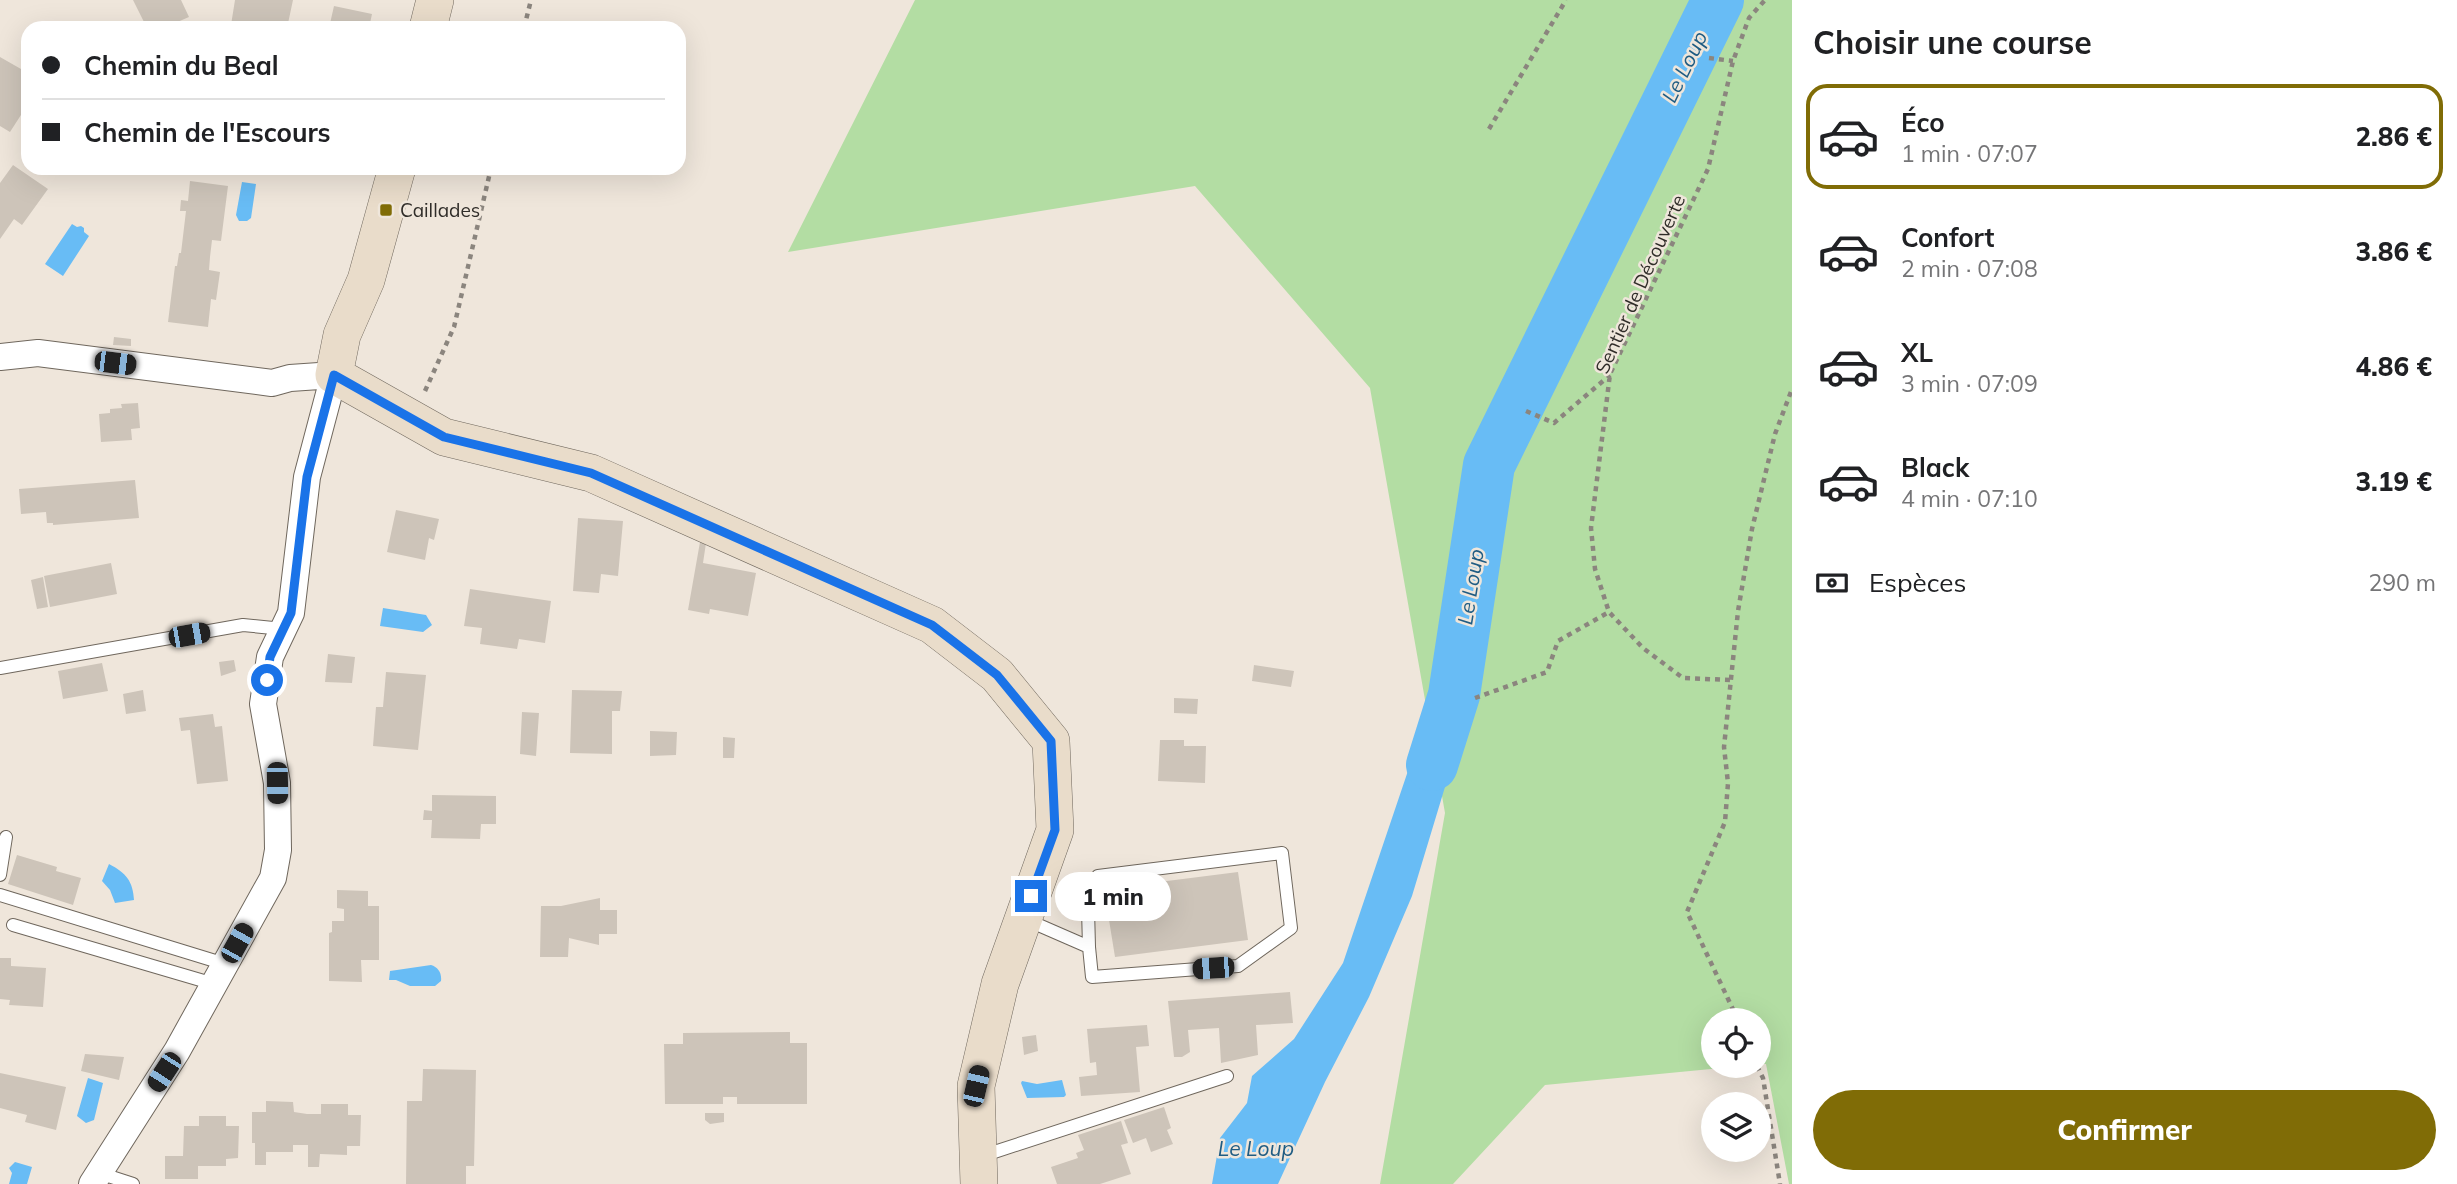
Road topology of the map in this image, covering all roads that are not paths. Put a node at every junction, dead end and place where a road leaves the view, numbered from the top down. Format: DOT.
graph roads {
  1 [pos="435,0"];
  2 [pos="430,21"];
  3 [pos="395,175"];
  4 [pos="0,357"];
  5 [pos="357,388"];
  6 [pos="283,629"];
  7 [pos="0,668"];
  8 [pos="6,837"];
  9 [pos="0,875"];
  10 [pos="0,895"];
  11 [pos="1024,918"];
  12 [pos="13,925"];
  13 [pos="1089,947"];
  14 [pos="220,974"];
  15 [pos="1227,1076"];
  16 [pos="978,1171"];
  17 [pos="95,1179"];
  18 [pos="133,1184"];
  1 -- 2 [label="street"];
  3 -- 5 [label="street"];
  4 -- 5 [label="street"];
  5 -- 6 [label="street"];
  5 -- 11 [label="street"];
  6 -- 7 [label="lane"];
  6 -- 14 [label="street"];
  8 -- 9 [label="lane"];
  10 -- 14 [label="lane"];
  11 -- 13 [label="lane"];
  11 -- 16 [label="street"];
  12 -- 14 [label="lane"];
  13 -- 13 [label="lane"];
  14 -- 17 [label="street"];
  15 -- 16 [label="lane"];
  17 -- 18 [label="lane"];
}
